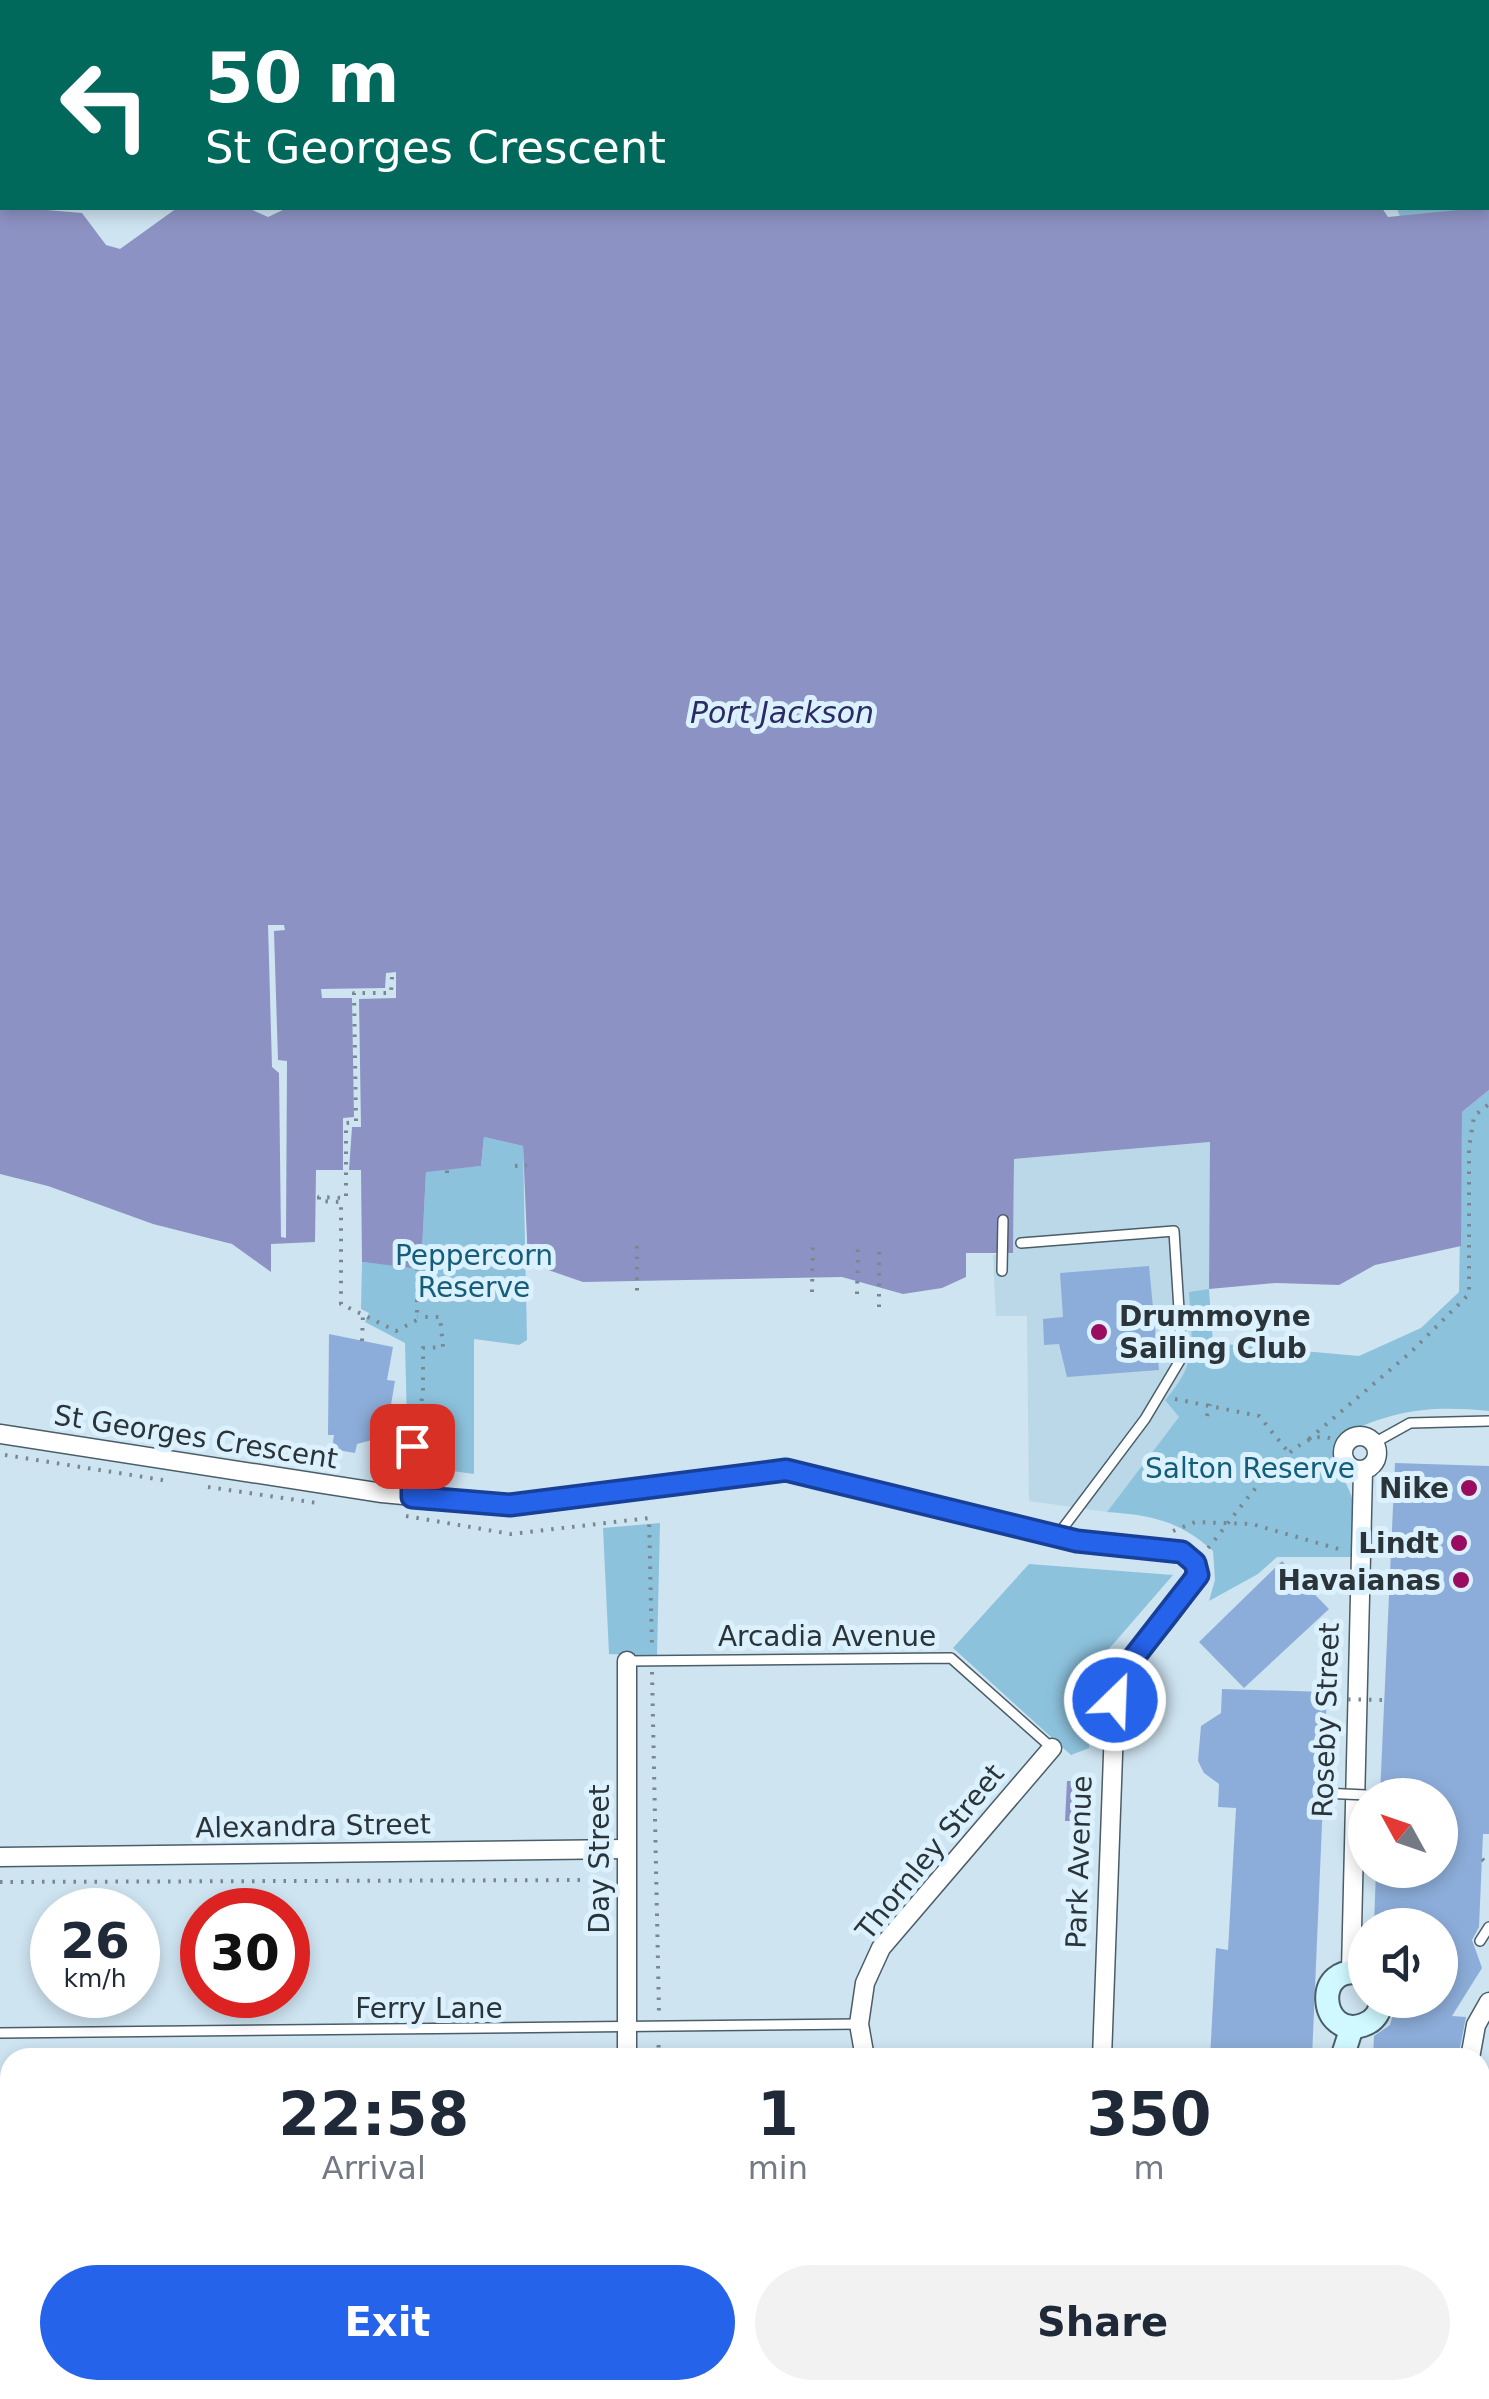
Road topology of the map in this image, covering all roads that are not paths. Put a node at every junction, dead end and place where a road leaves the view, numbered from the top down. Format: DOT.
graph roads {
  1 [pos="1003,1220"];
  2 [pos="1021,1243"];
  3 [pos="1002,1271"];
  4 [pos="1489,1421"];
  5 [pos="0,1434"];
  6 [pos="1374,1442"];
  7 [pos="412,1446"];
  8 [pos="1362,1471"];
  9 [pos="412,1497"];
  10 [pos="1057,1536"];
  11 [pos="1196,1569"];
  12 [pos="627,1661"];
  13 [pos="1052,1748"];
  14 [pos="1323,1793"];
  15 [pos="1348,1794"];
  16 [pos="626,1849"];
  17 [pos="0,1857"];
  18 [pos="1350,1908"];
  19 [pos="1489,1927"];
  20 [pos="1480,1941"];
  21 [pos="1348,1976"];
  22 [pos="1489,2002"];
  23 [pos="1372,2018"];
  24 [pos="859,2024"];
  25 [pos="1352,2027"];
  26 [pos="628,2030"];
  27 [pos="0,2034"];
  28 [pos="627,2048"];
  29 [pos="863,2048"];
  30 [pos="1102,2048"];
  31 [pos="1345,2048"];
  32 [pos="1472,2048"];
  1 -- 3 [label="lane"];
  2 -- 10 [label="lane"];
  4 -- 6 [label="lane"];
  5 -- 9 [label="street, St Georges Crescent"];
  6 -- 8 [label="street, Roseby Street"];
  6 -- 8 [label="street"];
  7 -- 9 [label="lane"];
  8 -- 18 [label="street, Roseby Street"];
  9 -- 10 [label="street, St Georges Crescent"];
  10 -- 11 [label="street, St Georges Crescent"];
  11 -- 30 [label="street, Park Avenue"];
  12 -- 13 [label="lane, Arcadia Avenue"];
  12 -- 16 [label="street, Day Street"];
  13 -- 24 [label="street, Thornley Street"];
  14 -- 15 [label="lane, bridge"];
  16 -- 17 [label="street, Alexandra Street"];
  16 -- 26 [label="street, Day Street"];
  19 -- 20 [label="lane"];
  21 -- 25 [label="street"];
  22 -- 32 [label="street"];
  23 -- 25 [label="street"];
  24 -- 26 [label="lane, Ferry Lane"];
  24 -- 29 [label="street, Thornley Street"];
  25 -- 31 [label="street"];
  26 -- 27 [label="lane, Ferry Lane"];
  26 -- 28 [label="street, Day Street"];
}
